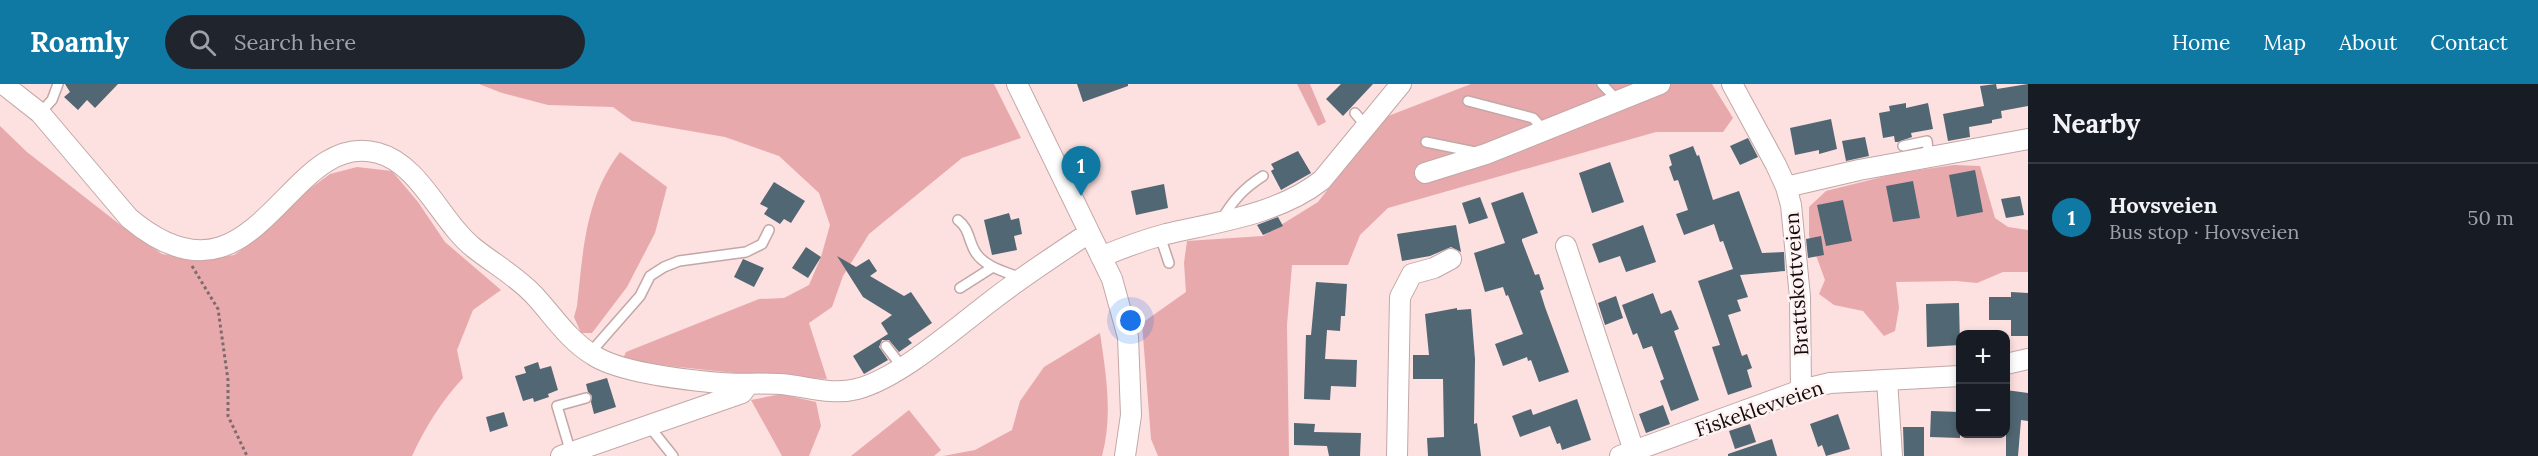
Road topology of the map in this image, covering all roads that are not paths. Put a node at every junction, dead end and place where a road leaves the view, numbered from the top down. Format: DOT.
graph roads {
  1 [pos="3,84"];
  2 [pos="58,84"];
  3 [pos="1017,84"];
  4 [pos="1401,84"];
  5 [pos="1602,84"];
  6 [pos="1660,84"];
  7 [pos="1732,84"];
  8 [pos="1617,100"];
  9 [pos="1468,101"];
  10 [pos="40,113"];
  11 [pos="1545,131"];
  12 [pos="2028,139"];
  13 [pos="1426,142"];
  14 [pos="1903,146"];
  15 [pos="1486,154"];
  16 [pos="1929,157"];
  17 [pos="1425,173"];
  18 [pos="1263,176"];
  19 [pos="1786,187"];
  20 [pos="958,220"];
  21 [pos="1219,223"];
  22 [pos="769,230"];
  23 [pos="1089,233"];
  24 [pos="1160,236"];
  25 [pos="1566,246"];
  26 [pos="1101,257"];
  27 [pos="1451,259"];
  28 [pos="1169,263"];
  29 [pos="993,267"];
  30 [pos="1021,278"];
  31 [pos="960,288"];
  32 [pos="886,346"];
  33 [pos="590,354"];
  34 [pos="2028,359"];
  35 [pos="2010,363"];
  36 [pos="902,368"];
  37 [pos="1956,376"];
  38 [pos="1887,380"];
  39 [pos="700,381"];
  40 [pos="748,385"];
  41 [pos="1801,390"];
  42 [pos="586,398"];
  43 [pos="705,406"];
  44 [pos="649,426"];
  45 [pos="1627,453"];
  46 [pos="566,454"];
  47 [pos="673,456"];
  48 [pos="1125,456"];
  49 [pos="1397,456"];
  50 [pos="1892,456"];
  1 -- 10 [label="street"];
  2 -- 10 [label="lane"];
  3 -- 23 [label="street"];
  4 -- 21 [label="street"];
  5 -- 8 [label="lane"];
  6 -- 8 [label="street"];
  7 -- 19 [label="street, Brattskottveien"];
  8 -- 11 [label="street"];
  9 -- 11 [label="lane"];
  10 -- 33 [label="street"];
  11 -- 15 [label="street"];
  12 -- 16 [label="street"];
  13 -- 15 [label="lane"];
  14 -- 16 [label="lane"];
  15 -- 17 [label="street"];
  16 -- 19 [label="street"];
  18 -- 21 [label="lane"];
  19 -- 41 [label="street, Brattskottveien"];
  20 -- 29 [label="lane"];
  21 -- 24 [label="street"];
  22 -- 33 [label="lane"];
  23 -- 26 [label="street"];
  23 -- 30 [label="street"];
  24 -- 26 [label="street"];
  24 -- 28 [label="lane"];
  25 -- 45 [label="street, Fiskeklevveien"];
  26 -- 48 [label="street"];
  27 -- 49 [label="street"];
  29 -- 30 [label="lane"];
  29 -- 31 [label="lane"];
  30 -- 36 [label="street"];
  32 -- 36 [label="lane"];
  33 -- 39 [label="street"];
  34 -- 35 [label="street"];
  36 -- 40 [label="street"];
  37 -- 38 [label="street, Fiskeklevveien"];
  38 -- 41 [label="street, Fiskeklevveien"];
  38 -- 50 [label="street"];
  39 -- 40 [label="street"];
  39 -- 43 [label="street"];
  40 -- 43 [label="street"];
  41 -- 45 [label="street, Fiskeklevveien"];
  42 -- 46 [label="lane"];
  43 -- 44 [label="street"];
  44 -- 46 [label="street"];
  44 -- 47 [label="lane"];
}
